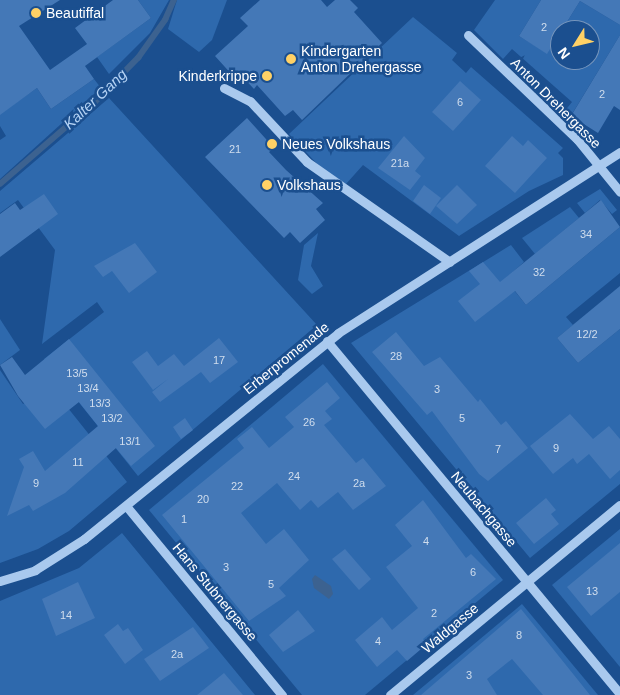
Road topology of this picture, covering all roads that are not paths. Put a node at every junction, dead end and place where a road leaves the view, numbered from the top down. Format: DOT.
graph roads {
  1 [pos="468,36"];
  2 [pos="224,88"];
  3 [pos="620,152"];
  4 [pos="599,168"];
  5 [pos="620,192"];
  6 [pos="450,262"];
  7 [pos="327,341"];
  8 [pos="620,506"];
  9 [pos="126,507"];
  10 [pos="0,581"];
  11 [pos="526,583"];
  12 [pos="620,694"];
  13 [pos="282,695"];
  14 [pos="390,695"];
  1 -- 4 [label="street, Anton Drehergasse"];
  2 -- 6 [label="street"];
  3 -- 4 [label="street, Erberpromenade"];
  4 -- 5 [label="street, Anton Drehergasse"];
  4 -- 6 [label="street, Erberpromenade"];
  6 -- 7 [label="street, Erberpromenade"];
  7 -- 9 [label="street, Erberpromenade"];
  7 -- 11 [label="street, Neubachgasse"];
  8 -- 11 [label="street, Waldgasse"];
  9 -- 10 [label="street, Erberpromenade"];
  9 -- 13 [label="street, Hans Stubnergasse"];
  11 -- 12 [label="street, Neubachgasse"];
  11 -- 14 [label="street, Waldgasse"];
}
